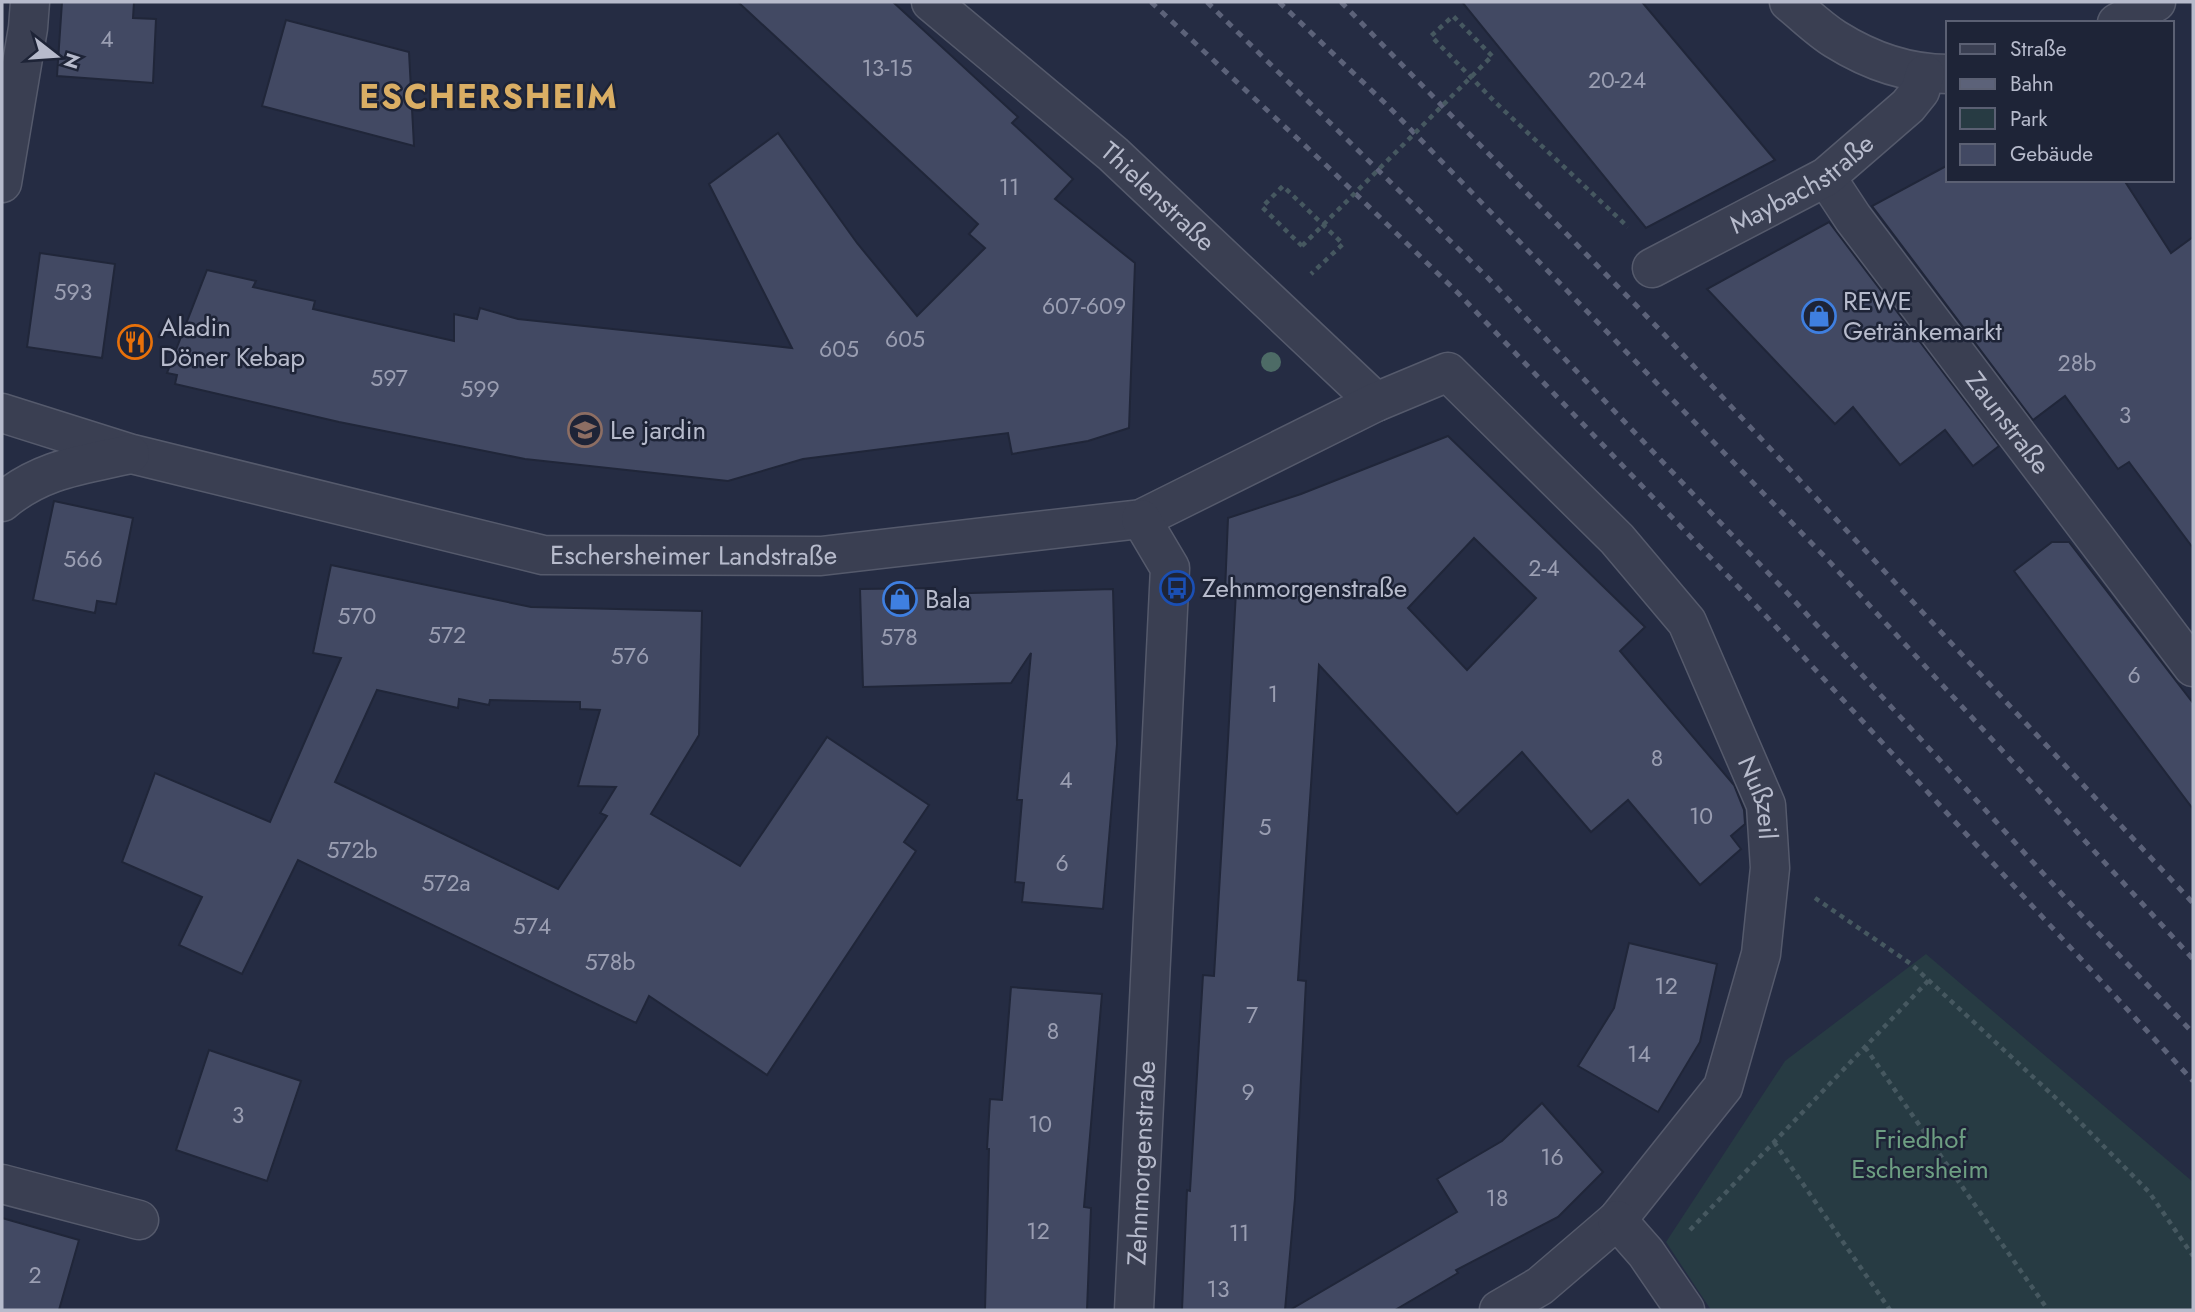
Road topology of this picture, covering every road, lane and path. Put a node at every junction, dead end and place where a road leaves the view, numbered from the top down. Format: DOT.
graph roads {
  1 [pos="30,2"];
  2 [pos="931,2"];
  3 [pos="1789,2"];
  4 [pos="2156,2"];
  5 [pos="2121,21"];
  6 [pos="1937,74"];
  7 [pos="1826,177"];
  8 [pos="2,183"];
  9 [pos="1630,230"];
  10 [pos="1343,244"];
  11 [pos="1652,268"];
  12 [pos="1376,402"];
  13 [pos="2,413"];
  14 [pos="132,454"];
  15 [pos="2,502"];
  16 [pos="1141,519"];
  17 [pos="2193,667"];
  18 [pos="1770,868"];
  19 [pos="1929,980"];
  20 [pos="1865,1047"];
  21 [pos="1774,1142"];
  22 [pos="2,1184"];
  23 [pos="139,1220"];
  24 [pos="1617,1220"];
  25 [pos="1681,1239"];
  26 [pos="2193,1256"];
  27 [pos="1134,1310"];
  28 [pos="1499,1310"];
  29 [pos="1685,1310"];
  30 [pos="1890,1310"];
  31 [pos="2048,1310"];
  1 -- 8 [label="street"];
  2 -- 12 [label="street, Thielenstraße"];
  3 -- 6 [label="street, Maybachstraße"];
  4 -- 5 [label="street"];
  6 -- 7 [label="street, Maybachstraße"];
  7 -- 11 [label="street, Maybachstraße"];
  7 -- 17 [label="street, Zaunstraße"];
  9 -- 10 [label="path, bridge"];
  12 -- 16 [label="street, Eschersheimer Landstraße"];
  12 -- 18 [label="street, Nußzeil"];
  13 -- 14 [label="street, Eschersheimer Landstraße"];
  14 -- 15 [label="street"];
  14 -- 16 [label="street, Eschersheimer Landstraße"];
  16 -- 27 [label="street, Zehnmorgenstraße"];
  18 -- 19 [label="path"];
  18 -- 24 [label="street, Nußzeil"];
  19 -- 20 [label="path"];
  19 -- 26 [label="path"];
  20 -- 21 [label="path"];
  20 -- 31 [label="path"];
  21 -- 25 [label="path"];
  21 -- 30 [label="path"];
  22 -- 23 [label="street"];
  24 -- 28 [label="street, Nußzeil"];
  24 -- 29 [label="street"];
}
